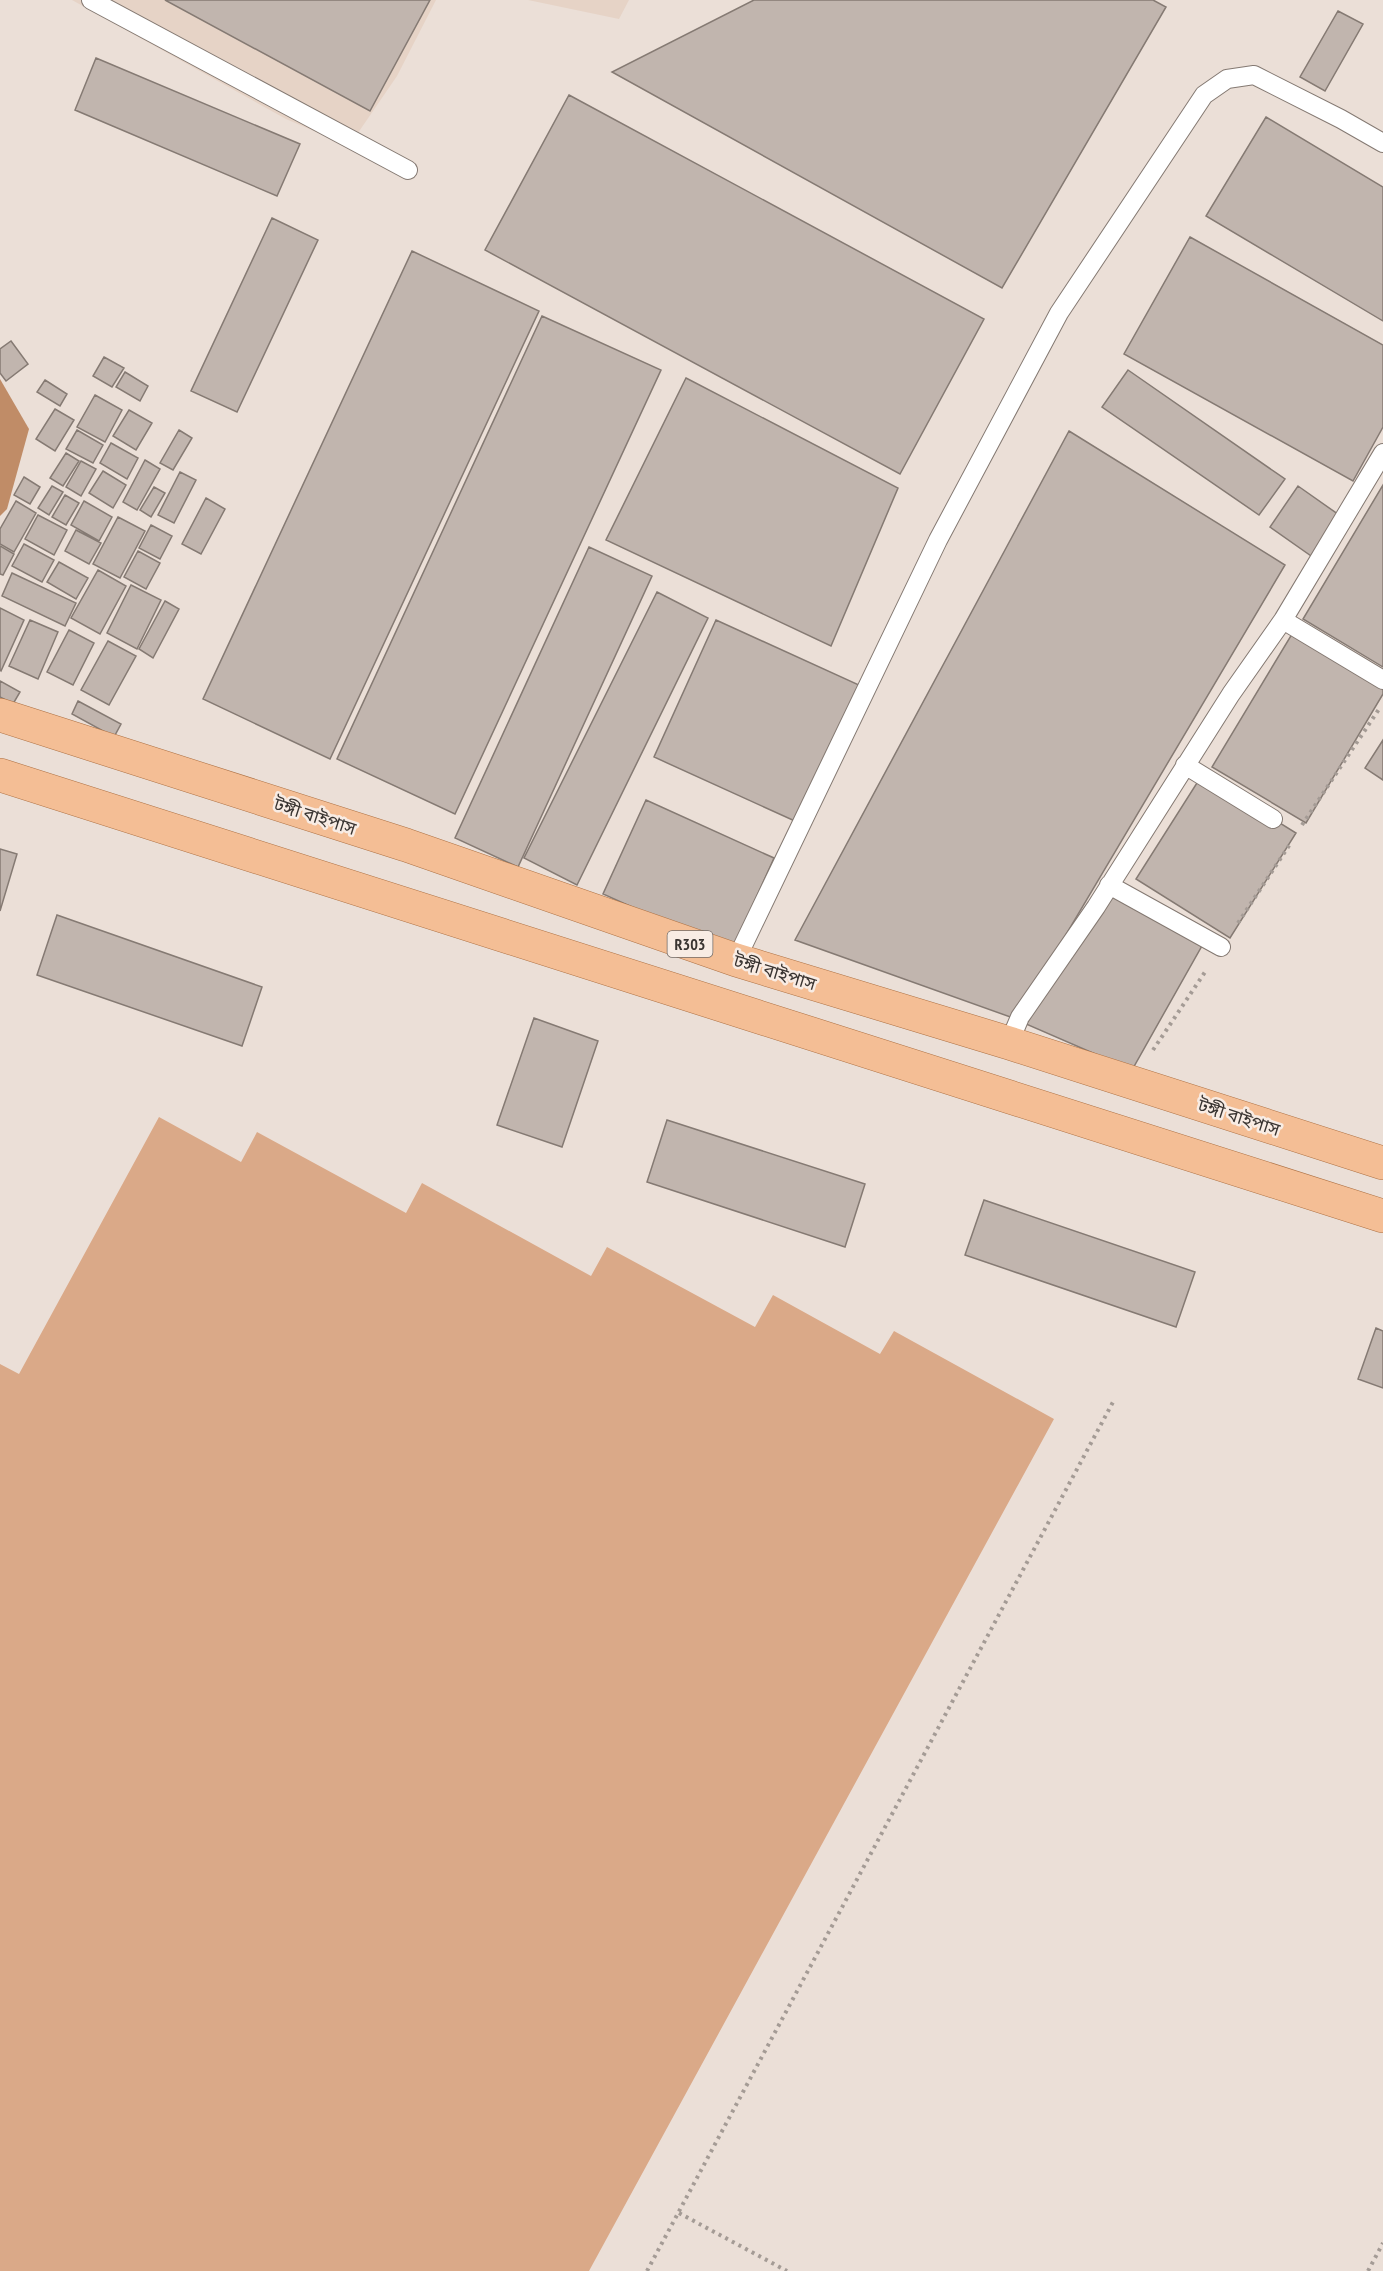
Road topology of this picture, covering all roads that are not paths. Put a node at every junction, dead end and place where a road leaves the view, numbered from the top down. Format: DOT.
graph roads {
  1 [pos="91,0"];
  2 [pos="1383,143"];
  3 [pos="408,170"];
  4 [pos="1383,453"];
  5 [pos="1283,621"];
  6 [pos="1383,680"];
  7 [pos="0,714"];
  8 [pos="1185,765"];
  9 [pos="0,775"];
  10 [pos="1273,819"];
  11 [pos="1109,885"];
  12 [pos="1221,947"];
  13 [pos="736,960"];
  14 [pos="1010,1043"];
  15 [pos="1383,1163"];
  16 [pos="1383,1216"];
  1 -- 3 [label="lane"];
  2 -- 13 [label="lane"];
  4 -- 5 [label="lane"];
  5 -- 6 [label="lane"];
  5 -- 8 [label="lane"];
  7 -- 13 [label="main road, টঙ্গী বাইপাস / R303"];
  8 -- 10 [label="lane"];
  8 -- 11 [label="lane"];
  9 -- 16 [label="main road"];
  11 -- 12 [label="lane"];
  11 -- 14 [label="lane"];
  13 -- 14 [label="main road, টঙ্গী বাইপাস / R303"];
  14 -- 15 [label="main road, টঙ্গী বাইপাস / R303"];
}
